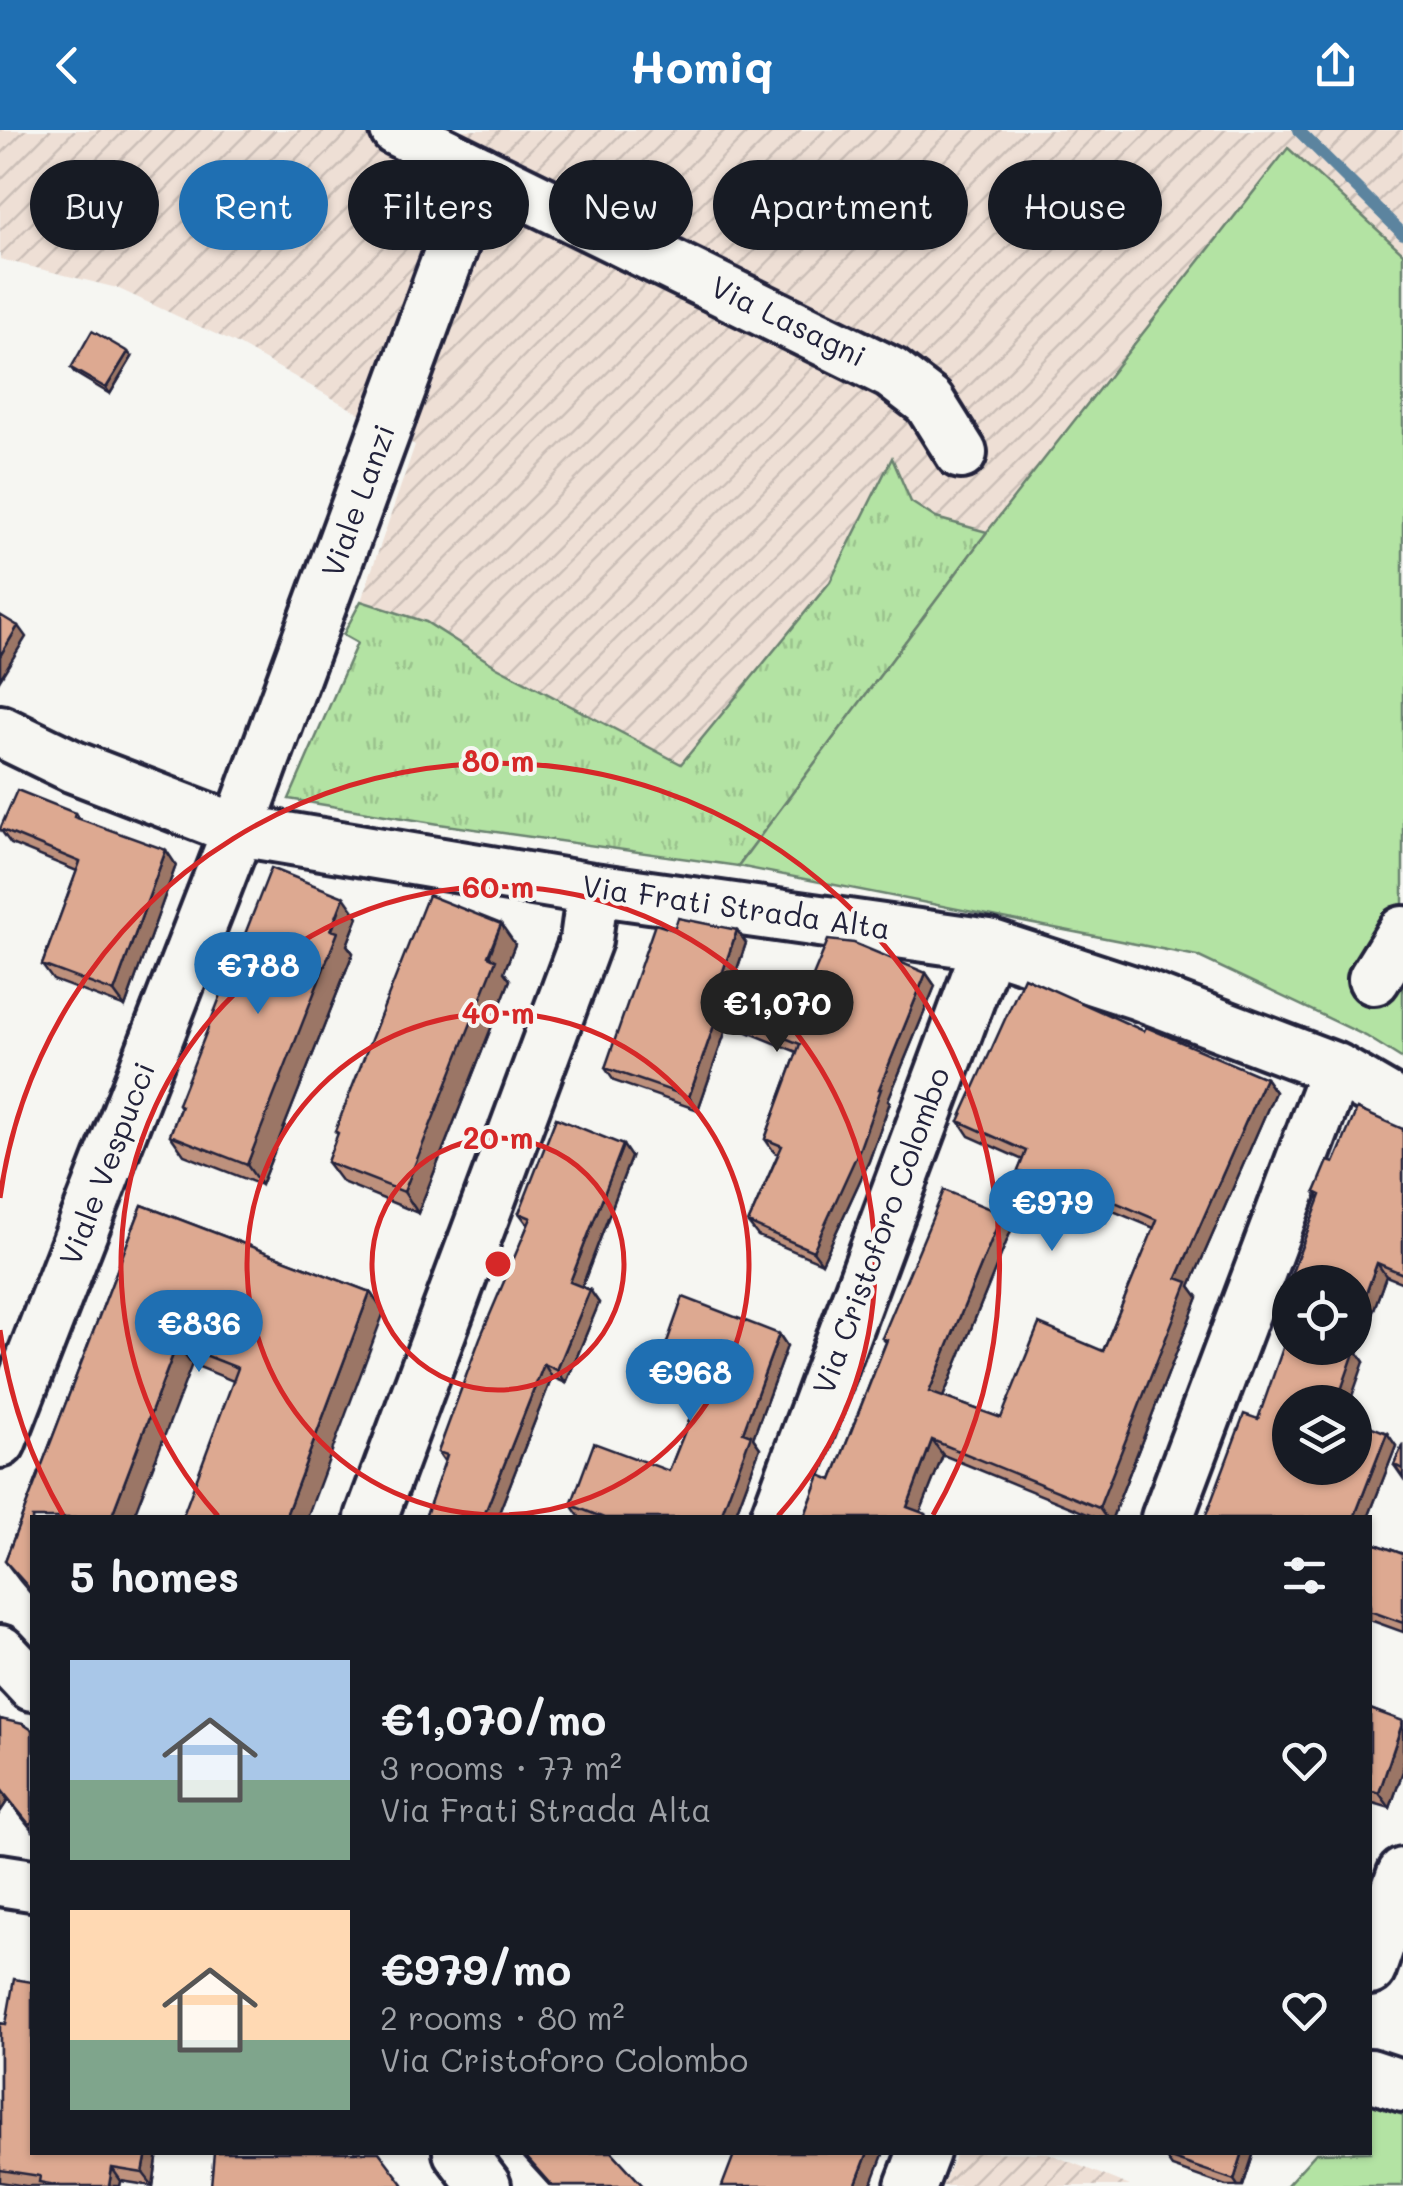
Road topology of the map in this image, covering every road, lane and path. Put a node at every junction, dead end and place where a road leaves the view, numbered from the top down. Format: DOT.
graph roads {
  1 [pos="396,130"];
  2 [pos="457,160"];
  3 [pos="529,195"];
  4 [pos="451,250"];
  5 [pos="961,452"];
  6 [pos="0,731"];
  7 [pos="238,830"];
  8 [pos="594,889"];
  9 [pos="1403,932"];
  10 [pos="988,945"];
  11 [pos="1374,979"];
  12 [pos="1336,1068"];
  13 [pos="1403,1108"];
  14 [pos="0,1442"];
  15 [pos="372,1515"];
  16 [pos="777,1515"];
  17 [pos="1168,1515"];
  18 [pos="0,1651"];
  19 [pos="30,1683"];
  20 [pos="1392,1873"];
  21 [pos="0,1880"];
  22 [pos="30,1885"];
  23 [pos="1372,1960"];
  24 [pos="1372,2076"];
  25 [pos="1403,2086"];
  26 [pos="461,2155"];
  27 [pos="923,2155"];
  28 [pos="486,2186"];
  29 [pos="911,2186"];
  1 -- 2 [label="street, Via Lasagni"];
  3 -- 5 [label="street, Via Lasagni"];
  4 -- 7 [label="street, Viale Lanzi"];
  6 -- 7 [label="street, Via Frati Strada Alta"];
  7 -- 8 [label="street, Via Frati Strada Alta"];
  7 -- 14 [label="street, Viale Vespucci"];
  8 -- 10 [label="street, Via Frati Strada Alta"];
  8 -- 15 [label="street"];
  9 -- 11 [label="street"];
  10 -- 12 [label="street, Via Frati Strada Alta"];
  10 -- 16 [label="street, Via Cristoforo Colombo"];
  12 -- 13 [label="street, Via Frati Strada Alta"];
  12 -- 17 [label="street"];
  18 -- 19 [label="street"];
  20 -- 23 [label="street"];
  21 -- 22 [label="street"];
  24 -- 25 [label="street"];
  26 -- 28 [label="street"];
  27 -- 29 [label="street"];
}
